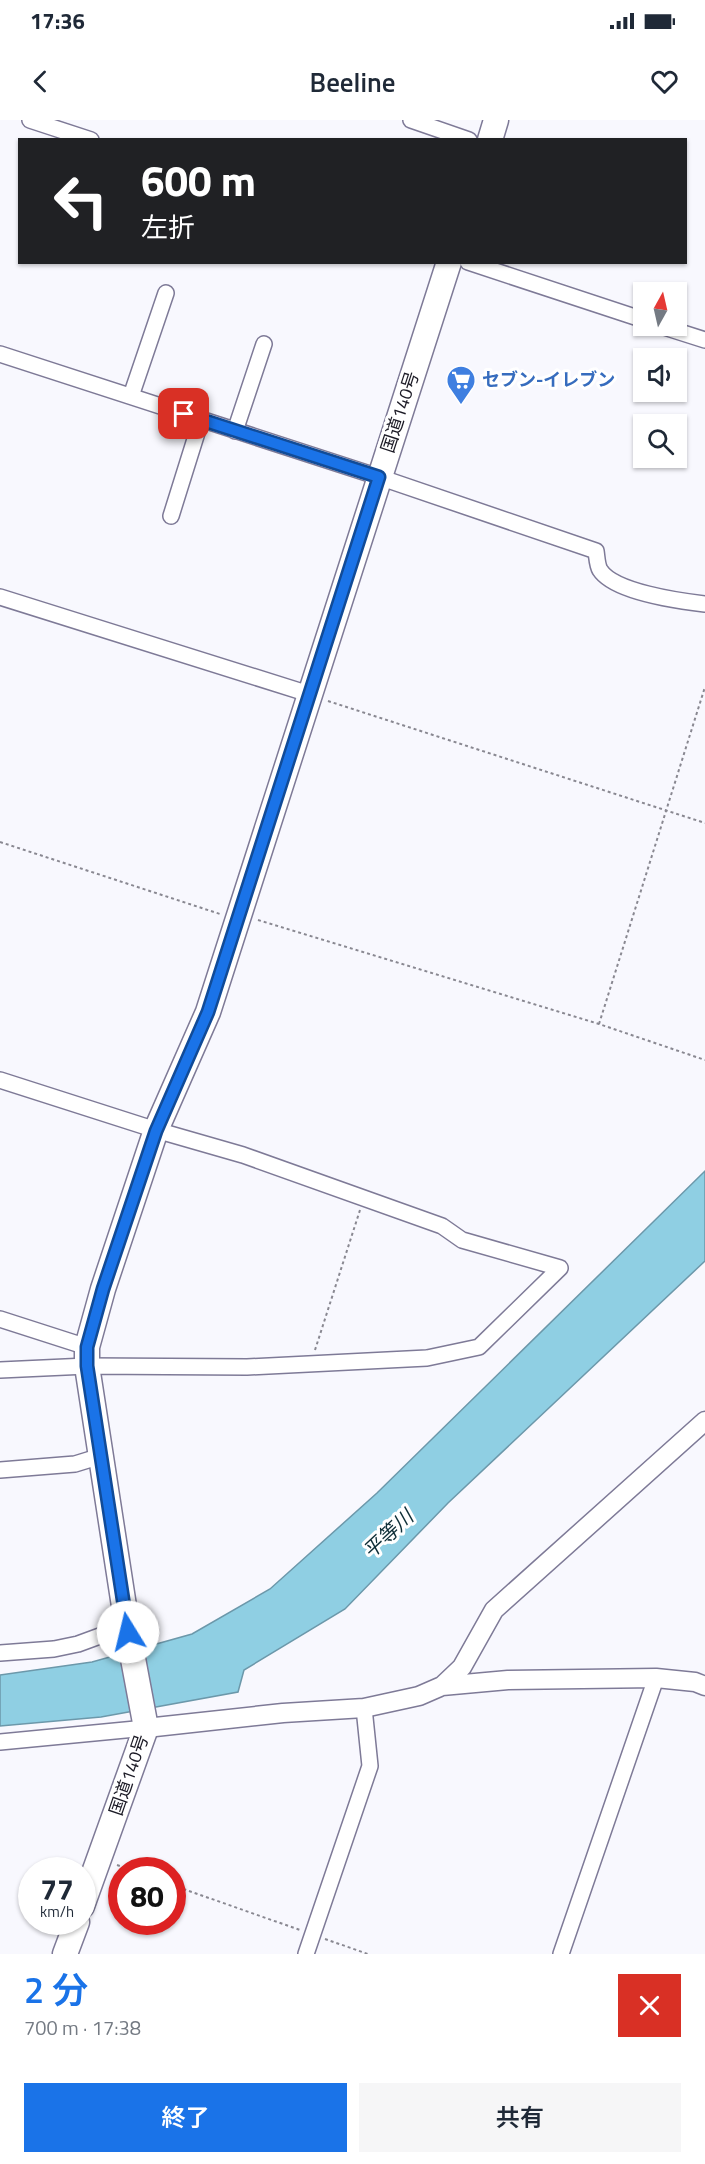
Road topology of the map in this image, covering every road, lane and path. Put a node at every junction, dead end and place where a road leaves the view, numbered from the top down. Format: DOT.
graph roads {
  1 [pos="30,120"];
  2 [pos="411,120"];
  3 [pos="496,120"];
  4 [pos="85,138"];
  5 [pos="463,138"];
  6 [pos="491,138"];
  7 [pos="448,264"];
  8 [pos="474,264"];
  9 [pos="166,293"];
  10 [pos="633,316"];
  11 [pos="687,334"];
  12 [pos="705,340"];
  13 [pos="264,344"];
  14 [pos="0,354"];
  15 [pos="131,396"];
  16 [pos="201,420"];
  17 [pos="235,431"];
  18 [pos="379,477"];
  19 [pos="171,516"];
  20 [pos="0,597"];
  21 [pos="705,604"];
  22 [pos="705,687"];
  23 [pos="309,694"];
  24 [pos="666,811"];
  25 [pos="705,824"];
  26 [pos="0,842"];
  27 [pos="241,914"];
  28 [pos="599,1024"];
  29 [pos="705,1060"];
  30 [pos="0,1080"];
  31 [pos="156,1131"];
  32 [pos="364,1199"];
  33 [pos="0,1320"];
  34 [pos="87,1357"];
  35 [pos="310,1363"];
  36 [pos="0,1370"];
  37 [pos="705,1421"];
  38 [pos="101,1456"];
  39 [pos="0,1470"];
  40 [pos="128,1629"];
  41 [pos="0,1653"];
  42 [pos="656,1678"];
  43 [pos="442,1686"];
  44 [pos="705,1686"];
  45 [pos="364,1708"];
  46 [pos="145,1725"];
  47 [pos="0,1742"];
  48 [pos="96,1866"];
  49 [pos="186,1890"];
  50 [pos="72,1935"];
  51 [pos="312,1935"];
  52 [pos="65,1954"];
  53 [pos="306,1954"];
  54 [pos="368,1954"];
  55 [pos="561,1954"];
  1 -- 4 [label="street"];
  2 -- 5 [label="street"];
  3 -- 6 [label="highway"];
  7 -- 18 [label="highway, 国道140号"];
  8 -- 10 [label="street"];
  9 -- 15 [label="street"];
  11 -- 12 [label="street"];
  13 -- 17 [label="street"];
  14 -- 15 [label="street"];
  15 -- 16 [label="street"];
  16 -- 17 [label="street"];
  16 -- 19 [label="street"];
  17 -- 18 [label="street"];
  18 -- 21 [label="street"];
  18 -- 23 [label="highway, 国道140号"];
  20 -- 23 [label="street"];
  22 -- 24 [label="path"];
  23 -- 24 [label="path"];
  23 -- 27 [label="highway, 国道140号"];
  24 -- 25 [label="path"];
  24 -- 28 [label="path"];
  26 -- 27 [label="path"];
  27 -- 28 [label="path"];
  27 -- 31 [label="highway, 国道140号"];
  28 -- 29 [label="path"];
  30 -- 31 [label="street"];
  31 -- 32 [label="street"];
  31 -- 34 [label="highway, 国道140号"];
  32 -- 35 [label="path"];
  32 -- 35 [label="street"];
  33 -- 34 [label="street"];
  34 -- 35 [label="street"];
  34 -- 36 [label="street"];
  34 -- 38 [label="highway, 国道140号"];
  37 -- 43 [label="street"];
  38 -- 39 [label="street"];
  38 -- 40 [label="highway, 国道140号"];
  40 -- 41 [label="street"];
  40 -- 46 [label="highway, 国道140号"];
  42 -- 43 [label="street"];
  42 -- 44 [label="street"];
  42 -- 55 [label="street"];
  43 -- 45 [label="street"];
  45 -- 46 [label="street"];
  45 -- 51 [label="street"];
  46 -- 47 [label="street"];
  46 -- 48 [label="highway, 国道140号"];
  49 -- 51 [label="path"];
  50 -- 52 [label="highway"];
  51 -- 53 [label="street"];
  51 -- 54 [label="path"];
}
